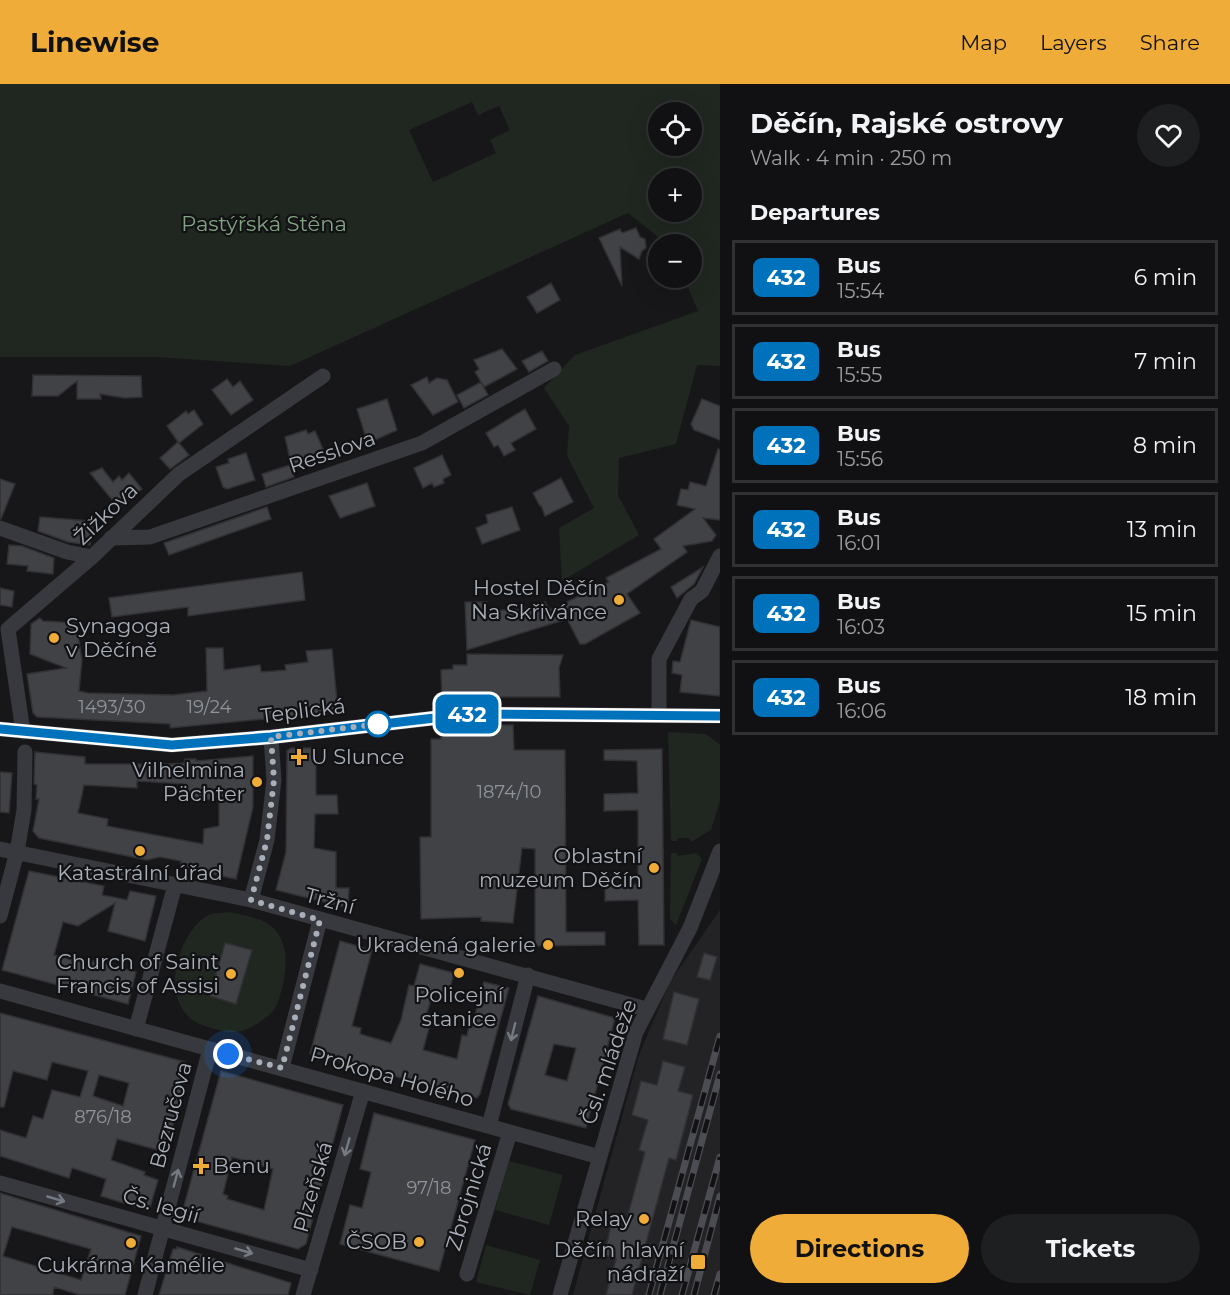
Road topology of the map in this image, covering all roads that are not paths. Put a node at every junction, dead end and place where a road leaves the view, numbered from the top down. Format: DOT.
graph roads {
  1 [pos="554,369"];
  2 [pos="323,376"];
  3 [pos="0,528"];
  4 [pos="111,538"];
  5 [pos="720,556"];
  6 [pos="92,557"];
  7 [pos="4,623"];
  8 [pos="659,714"];
  9 [pos="720,716"];
  10 [pos="0,729"];
  11 [pos="23,732"];
  12 [pos="271,737"];
  13 [pos="25,752"];
  14 [pos="0,849"];
  15 [pos="720,851"];
  16 [pos="17,852"];
  17 [pos="175,885"];
  18 [pos="251,900"];
  19 [pos="0,916"];
  20 [pos="320,920"];
  21 [pos="528,975"];
  22 [pos="0,991"];
  23 [pos="646,1009"];
  24 [pos="136,1029"];
  25 [pos="210,1049"];
  26 [pos="282,1068"];
  27 [pos="363,1091"];
  28 [pos="489,1126"];
  29 [pos="510,1132"];
  30 [pos="600,1157"];
  31 [pos="0,1183"];
  32 [pos="162,1228"];
  33 [pos="311,1270"];
  34 [pos="467,1274"];
  35 [pos="145,1295"];
  36 [pos="303,1295"];
  37 [pos="560,1295"];
  1 -- 4 [label="street, Resslova"];
  2 -- 4 [label="street, Žižkova"];
  3 -- 6 [label="street"];
  4 -- 6 [label="street, Žižkova"];
  5 -- 8 [label="street"];
  6 -- 7 [label="street, Žižkova"];
  7 -- 11 [label="street, Žižkova"];
  8 -- 9 [label="street, Teplická"];
  8 -- 12 [label="street, Teplická"];
  10 -- 11 [label="street, Teplická"];
  11 -- 12 [label="street, Teplická"];
  12 -- 18 [label="street"];
  13 -- 16 [label="street"];
  14 -- 16 [label="street, Tržní"];
  15 -- 23 [label="street, Čsl. mládeže"];
  16 -- 17 [label="street, Tržní"];
  16 -- 19 [label="street"];
  17 -- 18 [label="street, Tržní"];
  17 -- 24 [label="street"];
  18 -- 20 [label="street, Tržní"];
  20 -- 21 [label="street, Tržní"];
  20 -- 26 [label="street"];
  21 -- 23 [label="street, Tržní"];
  21 -- 28 [label="street, Zbrojnická, one-way"];
  22 -- 24 [label="street, Prokopa Holého"];
  23 -- 30 [label="street, Čsl. mládeže"];
  24 -- 25 [label="street, Prokopa Holého"];
  25 -- 26 [label="street, Prokopa Holého"];
  32 -- 25 [label="street, Bezručova, one-way"];
  26 -- 27 [label="street, Prokopa Holého"];
  27 -- 28 [label="street, Prokopa Holého"];
  27 -- 33 [label="street, Plzeňská, one-way"];
  28 -- 29 [label="street, Prokopa Holého"];
  29 -- 30 [label="street, Prokopa Holého"];
  29 -- 34 [label="street, Zbrojnická"];
  30 -- 37 [label="street, Čsl. mládeže"];
  31 -- 32 [label="street, Čs. legií, one-way"];
  32 -- 33 [label="street, Čs. legií, one-way"];
  32 -- 35 [label="street, Bezručova"];
  33 -- 36 [label="street, Plzeňská"];
}
